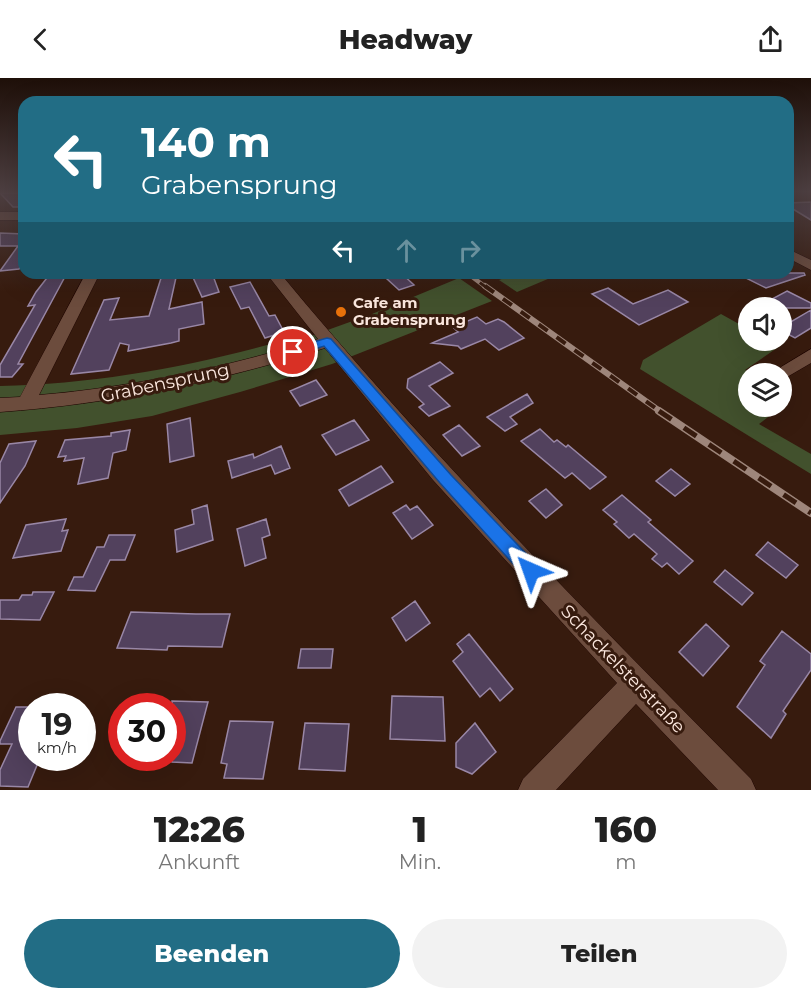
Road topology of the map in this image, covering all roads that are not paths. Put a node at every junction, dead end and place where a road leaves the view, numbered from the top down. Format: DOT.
graph roads {
  1 [pos="811,248"];
  2 [pos="794,252"];
  3 [pos="794,256"];
  4 [pos="811,266"];
  5 [pos="90,279"];
  6 [pos="278,279"];
  7 [pos="327,342"];
  8 [pos="811,355"];
  9 [pos="792,368"];
  10 [pos="26,404"];
  11 [pos="0,405"];
  12 [pos="636,683"];
  13 [pos="534,790"];
  14 [pos="740,790"];
  1 -- 2 [label="street"];
  3 -- 4 [label="street"];
  5 -- 10 [label="street"];
  6 -- 7 [label="street, Schackelsterstraße"];
  7 -- 10 [label="street, Grabensprung"];
  7 -- 12 [label="street, Schackelsterstraße"];
  8 -- 9 [label="street"];
  10 -- 11 [label="street, Grabensprung"];
  12 -- 13 [label="street"];
  12 -- 14 [label="street, Schackelsterstraße"];
}
